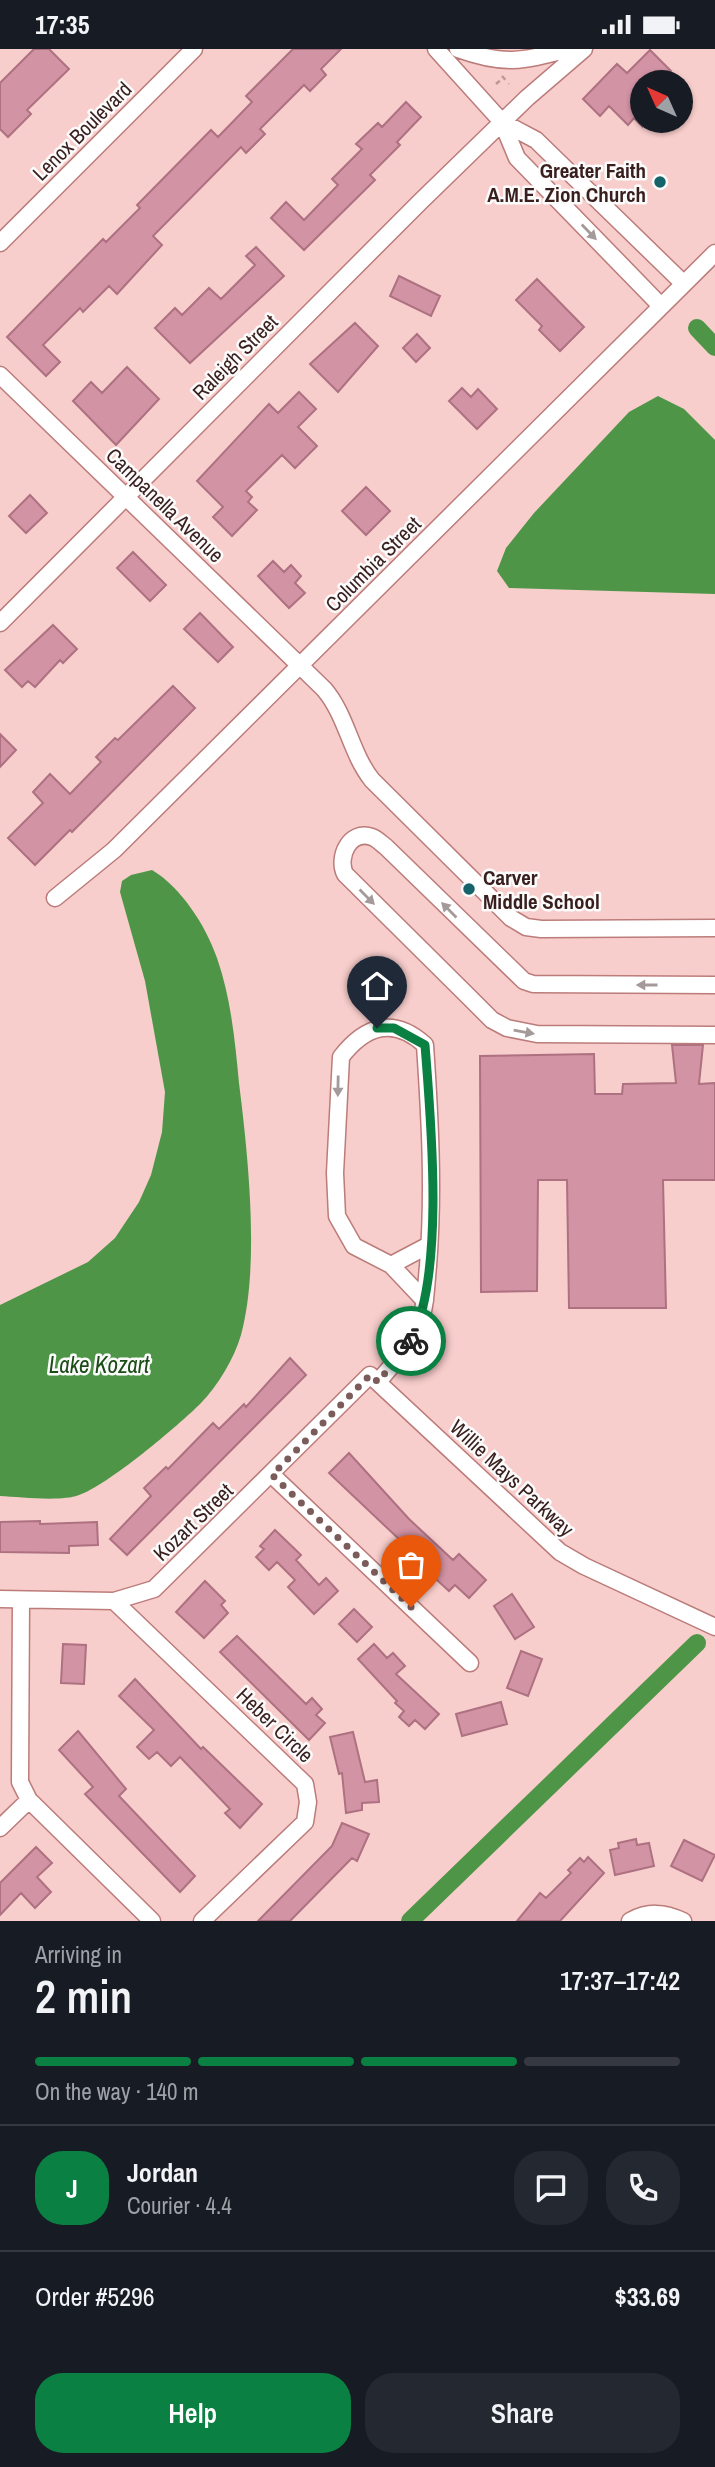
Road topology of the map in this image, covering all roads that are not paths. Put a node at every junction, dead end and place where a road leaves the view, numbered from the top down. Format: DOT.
graph roads {
  1 [pos="194,49"];
  2 [pos="436,49"];
  3 [pos="458,49"];
  4 [pos="569,49"];
  5 [pos="584,49"];
  6 [pos="502,122"];
  7 [pos="0,243"];
  8 [pos="715,253"];
  9 [pos="684,284"];
  10 [pos="662,306"];
  11 [pos="0,375"];
  12 [pos="125,496"];
  13 [pos="0,623"];
  14 [pos="300,666"];
  15 [pos="55,898"];
  16 [pos="715,928"];
  17 [pos="715,985"];
  18 [pos="715,1035"];
  19 [pos="429,1245"];
  20 [pos="391,1265"];
  21 [pos="425,1301"];
  22 [pos="374,1378"];
  23 [pos="272,1475"];
  24 [pos="0,1599"];
  25 [pos="21,1600"];
  26 [pos="114,1601"];
  27 [pos="715,1627"];
  28 [pos="470,1664"];
  29 [pos="29,1800"];
  30 [pos="0,1828"];
  31 [pos="152,1921"];
  32 [pos="202,1921"];
  33 [pos="630,1921"];
  34 [pos="684,1921"];
  1 -- 7 [label="street, Lenox Boulevard"];
  2 -- 6 [label="street"];
  3 -- 4 [label="street"];
  5 -- 6 [label="street"];
  6 -- 9 [label="street"];
  6 -- 10 [label="street, one-way"];
  6 -- 12 [label="street, Raleigh Street"];
  8 -- 9 [label="street, Columbia Street"];
  9 -- 10 [label="street, Columbia Street"];
  10 -- 14 [label="street, Columbia Street"];
  11 -- 12 [label="street, Campanella Avenue"];
  12 -- 13 [label="street, Raleigh Street"];
  12 -- 14 [label="street, Campanella Avenue"];
  14 -- 15 [label="street, Columbia Street"];
  14 -- 16 [label="street, Campanella Avenue"];
  17 -- 18 [label="street, one-way"];
  19 -- 20 [label="street"];
  19 -- 20 [label="street, Kozart Street, one-way"];
  19 -- 21 [label="street, Kozart Street"];
  20 -- 21 [label="street"];
  21 -- 22 [label="street, Kozart Street"];
  22 -- 23 [label="street, Kozart Street"];
  22 -- 27 [label="street, Willie Mays Parkway"];
  23 -- 26 [label="street, Kozart Street"];
  23 -- 28 [label="street"];
  24 -- 25 [label="street, Kozart Street"];
  25 -- 26 [label="street, Kozart Street"];
  25 -- 29 [label="street"];
  26 -- 32 [label="street, Heber Circle"];
  29 -- 30 [label="street"];
  29 -- 31 [label="street"];
  33 -- 34 [label="street"];
}
